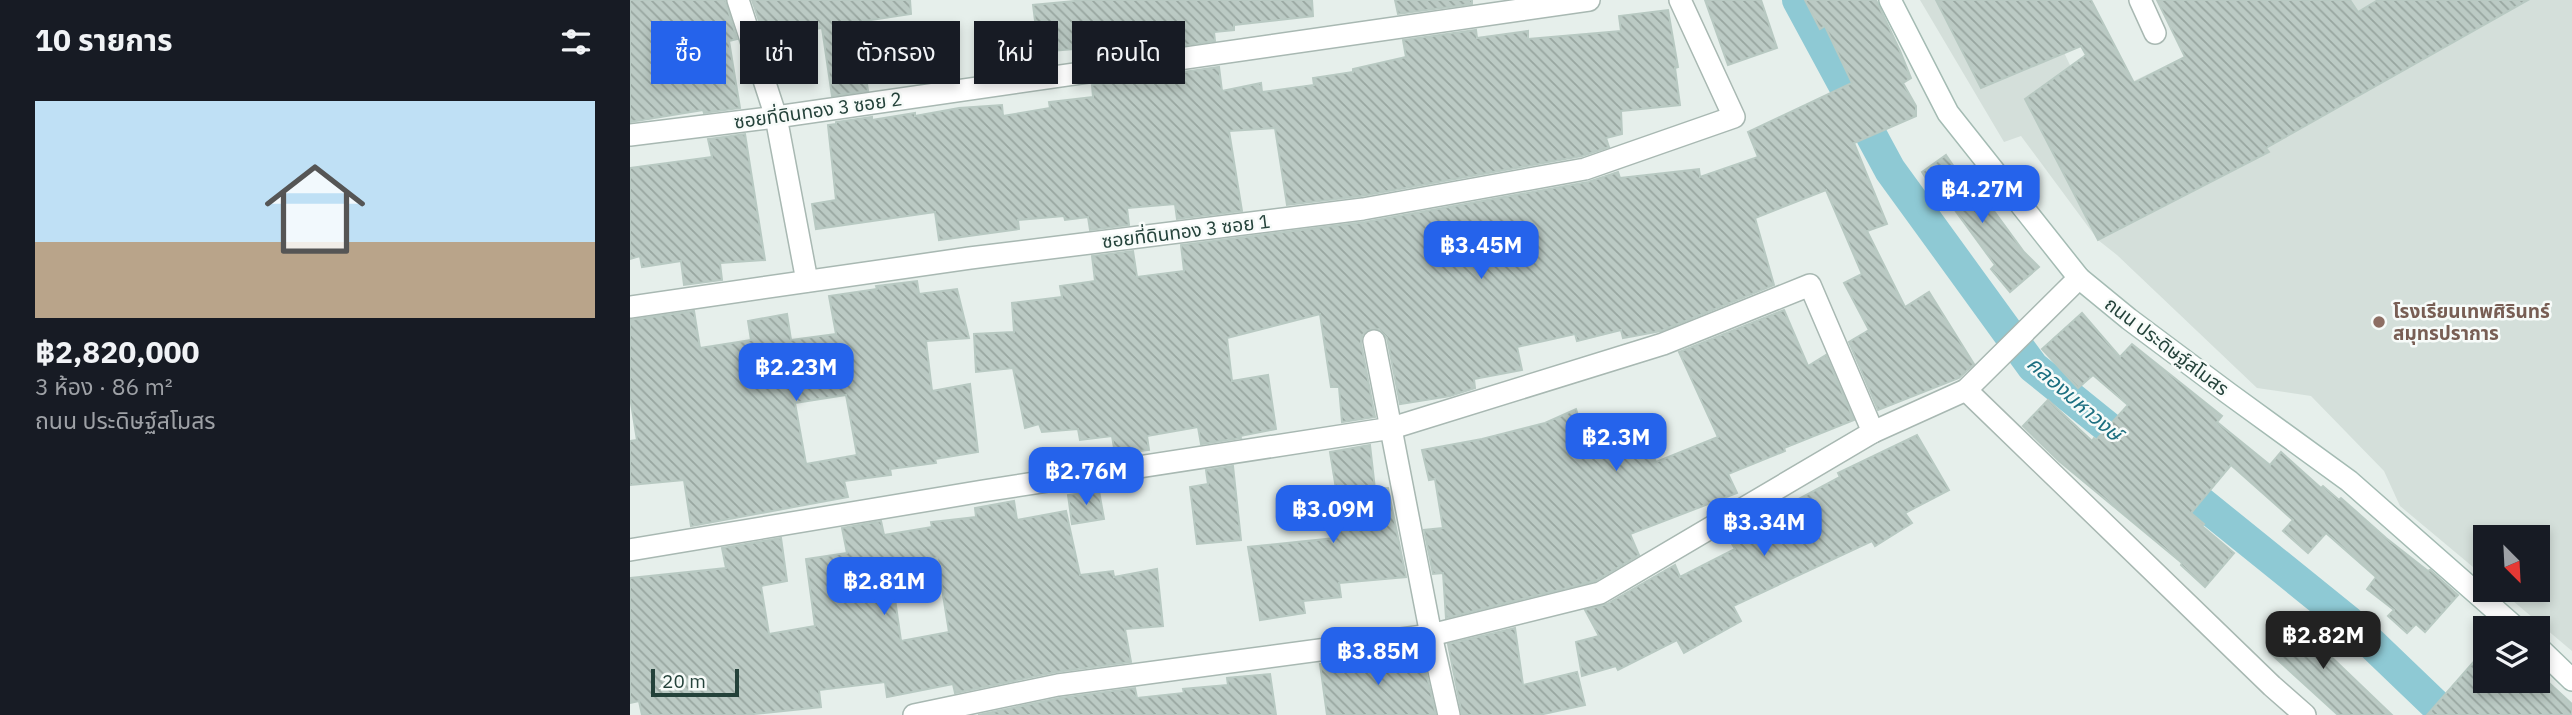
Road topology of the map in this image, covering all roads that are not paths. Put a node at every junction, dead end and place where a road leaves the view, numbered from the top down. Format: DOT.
graph roads {
  1 [pos="738,0"];
  2 [pos="1589,0"];
  3 [pos="1680,0"];
  4 [pos="1890,0"];
  5 [pos="2140,0"];
  6 [pos="2155,33"];
  7 [pos="776,117"];
  8 [pos="630,135"];
  9 [pos="2080,278"];
  10 [pos="807,281"];
  11 [pos="630,307"];
  12 [pos="1374,341"];
  13 [pos="1970,386"];
  14 [pos="1392,428"];
  15 [pos="1873,432"];
  16 [pos="630,550"];
  17 [pos="2502,616"];
  18 [pos="1431,635"];
  19 [pos="2550,659"];
  20 [pos="2572,680"];
  21 [pos="914,715"];
  22 [pos="1449,715"];
  23 [pos="2305,715"];
  1 -- 7 [label="street"];
  2 -- 7 [label="street, ซอยที่ดินทอง 3 ซอย 2"];
  3 -- 10 [label="street, ซอยที่ดินทอง 3 ซอย 1"];
  4 -- 9 [label="street, ถนน ประดิษฐ์สโมสร"];
  5 -- 6 [label="street"];
  7 -- 8 [label="street, ซอยที่ดินทอง 3 ซอย 2"];
  7 -- 10 [label="street"];
  9 -- 13 [label="street"];
  9 -- 17 [label="street, ถนน ประดิษฐ์สโมสร"];
  10 -- 11 [label="street, ซอยที่ดินทอง 3 ซอย 1"];
  12 -- 14 [label="street"];
  13 -- 15 [label="street"];
  13 -- 23 [label="street"];
  14 -- 15 [label="street"];
  14 -- 16 [label="street"];
  14 -- 18 [label="street"];
  15 -- 18 [label="street"];
  18 -- 21 [label="street"];
  18 -- 22 [label="street"];
  19 -- 20 [label="street"];
}
